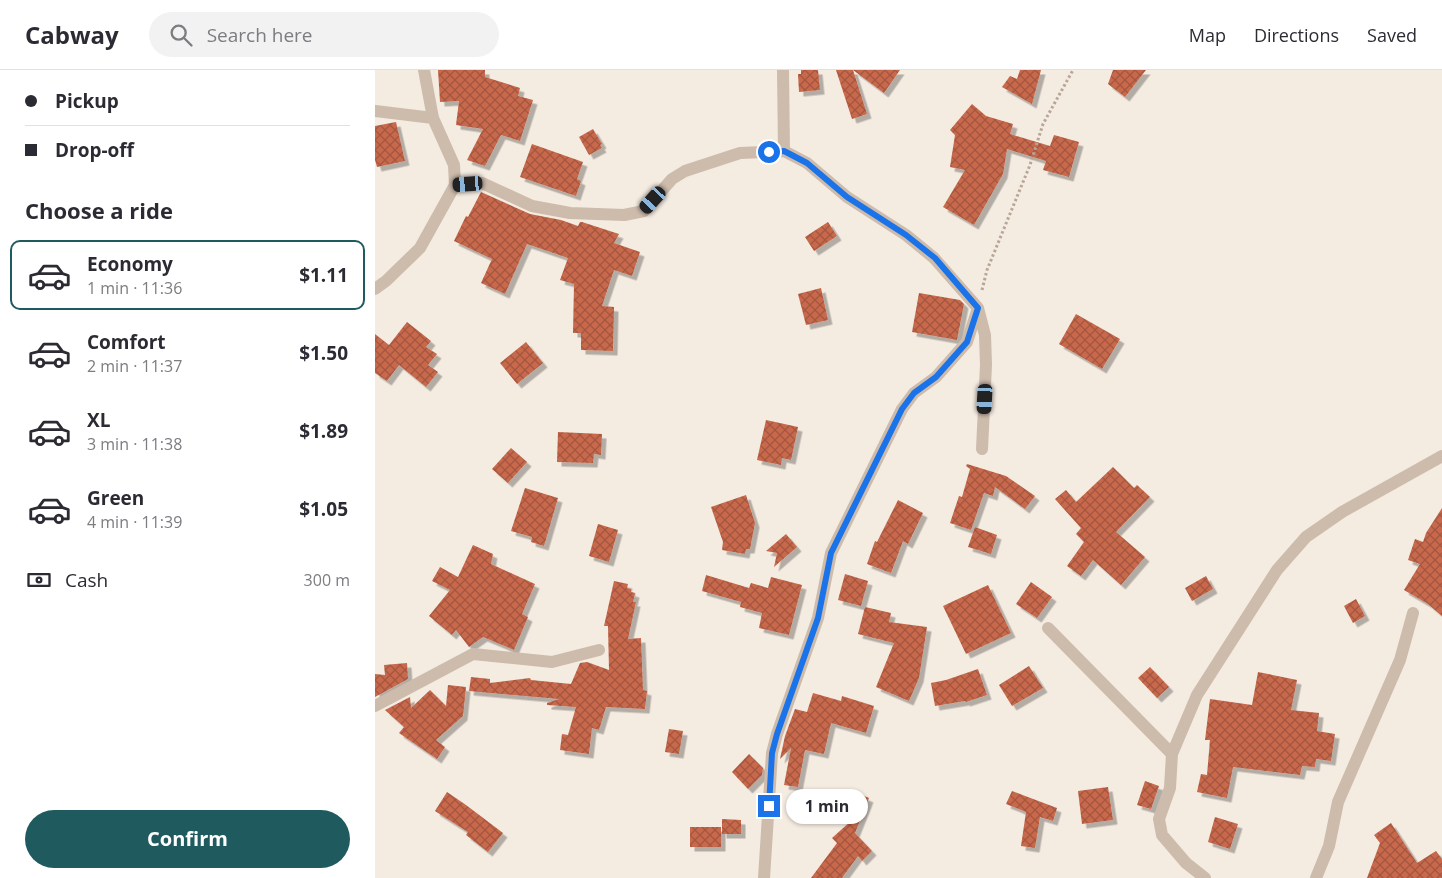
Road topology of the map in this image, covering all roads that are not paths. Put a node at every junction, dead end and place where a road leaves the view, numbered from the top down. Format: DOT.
graph roads {
  1 [pos="424,70"];
  2 [pos="783,70"];
  3 [pos="375,111"];
  4 [pos="433,118"];
  5 [pos="784,151"];
  6 [pos="455,185"];
  7 [pos="375,289"];
  8 [pos="978,308"];
  9 [pos="983,449"];
  10 [pos="1442,456"];
  11 [pos="1413,613"];
  12 [pos="1048,628"];
  13 [pos="599,650"];
  14 [pos="375,706"];
  15 [pos="1172,754"];
  16 [pos="764,878"];
  17 [pos="1205,878"];
  18 [pos="1316,878"];
  1 -- 4 [label="street"];
  2 -- 5 [label="street"];
  3 -- 4 [label="street"];
  4 -- 6 [label="street"];
  5 -- 6 [label="street"];
  5 -- 8 [label="street"];
  6 -- 7 [label="street"];
  8 -- 9 [label="street"];
  8 -- 16 [label="street"];
  10 -- 15 [label="street"];
  11 -- 18 [label="street"];
  12 -- 15 [label="street"];
  13 -- 14 [label="street"];
  15 -- 17 [label="street"];
}
